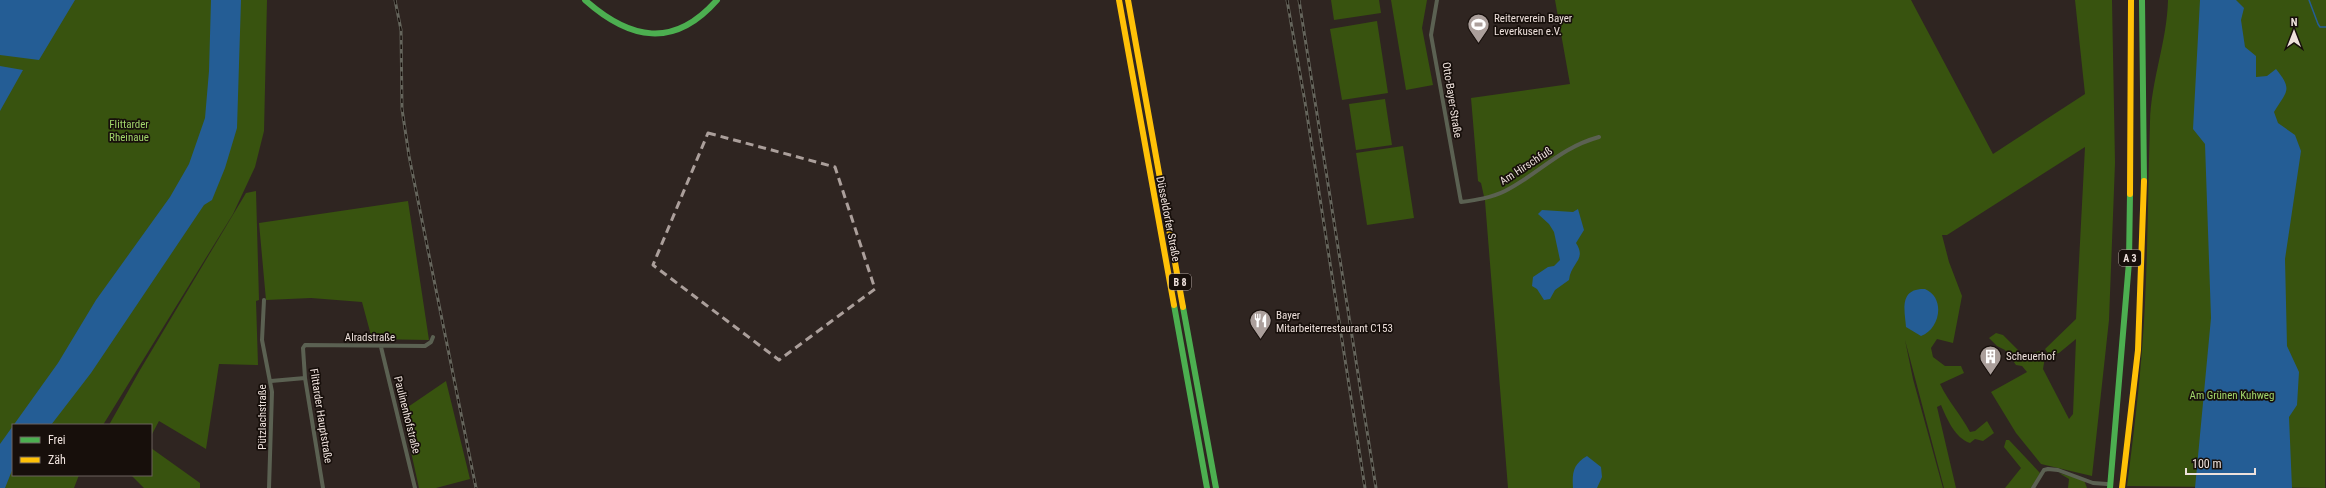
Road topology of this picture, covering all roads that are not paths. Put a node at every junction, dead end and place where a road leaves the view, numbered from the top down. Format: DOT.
graph roads {
  1 [pos="584,0"];
  2 [pos="717,0"];
  3 [pos="1119,0"];
  4 [pos="1128,0"];
  5 [pos="1437,0"];
  6 [pos="2131,0"];
  7 [pos="2142,0"];
  8 [pos="1599,137"];
  9 [pos="1158,166"];
  10 [pos="1149,168"];
  11 [pos="1460,202"];
  12 [pos="264,300"];
  13 [pos="433,337"];
  14 [pos="381,347"];
  15 [pos="303,348"];
  16 [pos="305,378"];
  17 [pos="271,381"];
  18 [pos="1201,404"];
  19 [pos="1193,406"];
  20 [pos="2109,486"];
  21 [pos="269,488"];
  22 [pos="323,488"];
  23 [pos="415,488"];
  24 [pos="1207,488"];
  25 [pos="1216,488"];
  26 [pos="2033,488"];
  27 [pos="2122,488"];
  1 -- 2 [label="main road"];
  3 -- 10 [label="main road, Düsseldorfer Straße / B 8"];
  4 -- 9 [label="main road, Düsseldorfer Straße / B 8"];
  5 -- 11 [label="street, Otto-Bayer-Straße"];
  6 -- 20 [label="main road, A 3"];
  7 -- 27 [label="main road, A 3"];
  8 -- 11 [label="street, Am Hirschfuß"];
  9 -- 10 [label="main road"];
  9 -- 18 [label="main road, Düsseldorfer Straße / B 8"];
  10 -- 19 [label="main road, Düsseldorfer Straße / B 8"];
  12 -- 17 [label="street, Pützlachstraße"];
  13 -- 14 [label="street, Alradstraße"];
  14 -- 15 [label="street, Alradstraße"];
  14 -- 23 [label="street, Paulinenhofstraße"];
  15 -- 16 [label="street, Flittarder Hauptstraße"];
  16 -- 17 [label="street"];
  16 -- 22 [label="street, Flittarder Hauptstraße"];
  17 -- 21 [label="street, Pützlachstraße"];
  18 -- 19 [label="main road"];
  18 -- 25 [label="main road, Düsseldorfer Straße / B 8"];
  19 -- 24 [label="main road, Düsseldorfer Straße / B 8"];
  20 -- 26 [label="street"];
}
